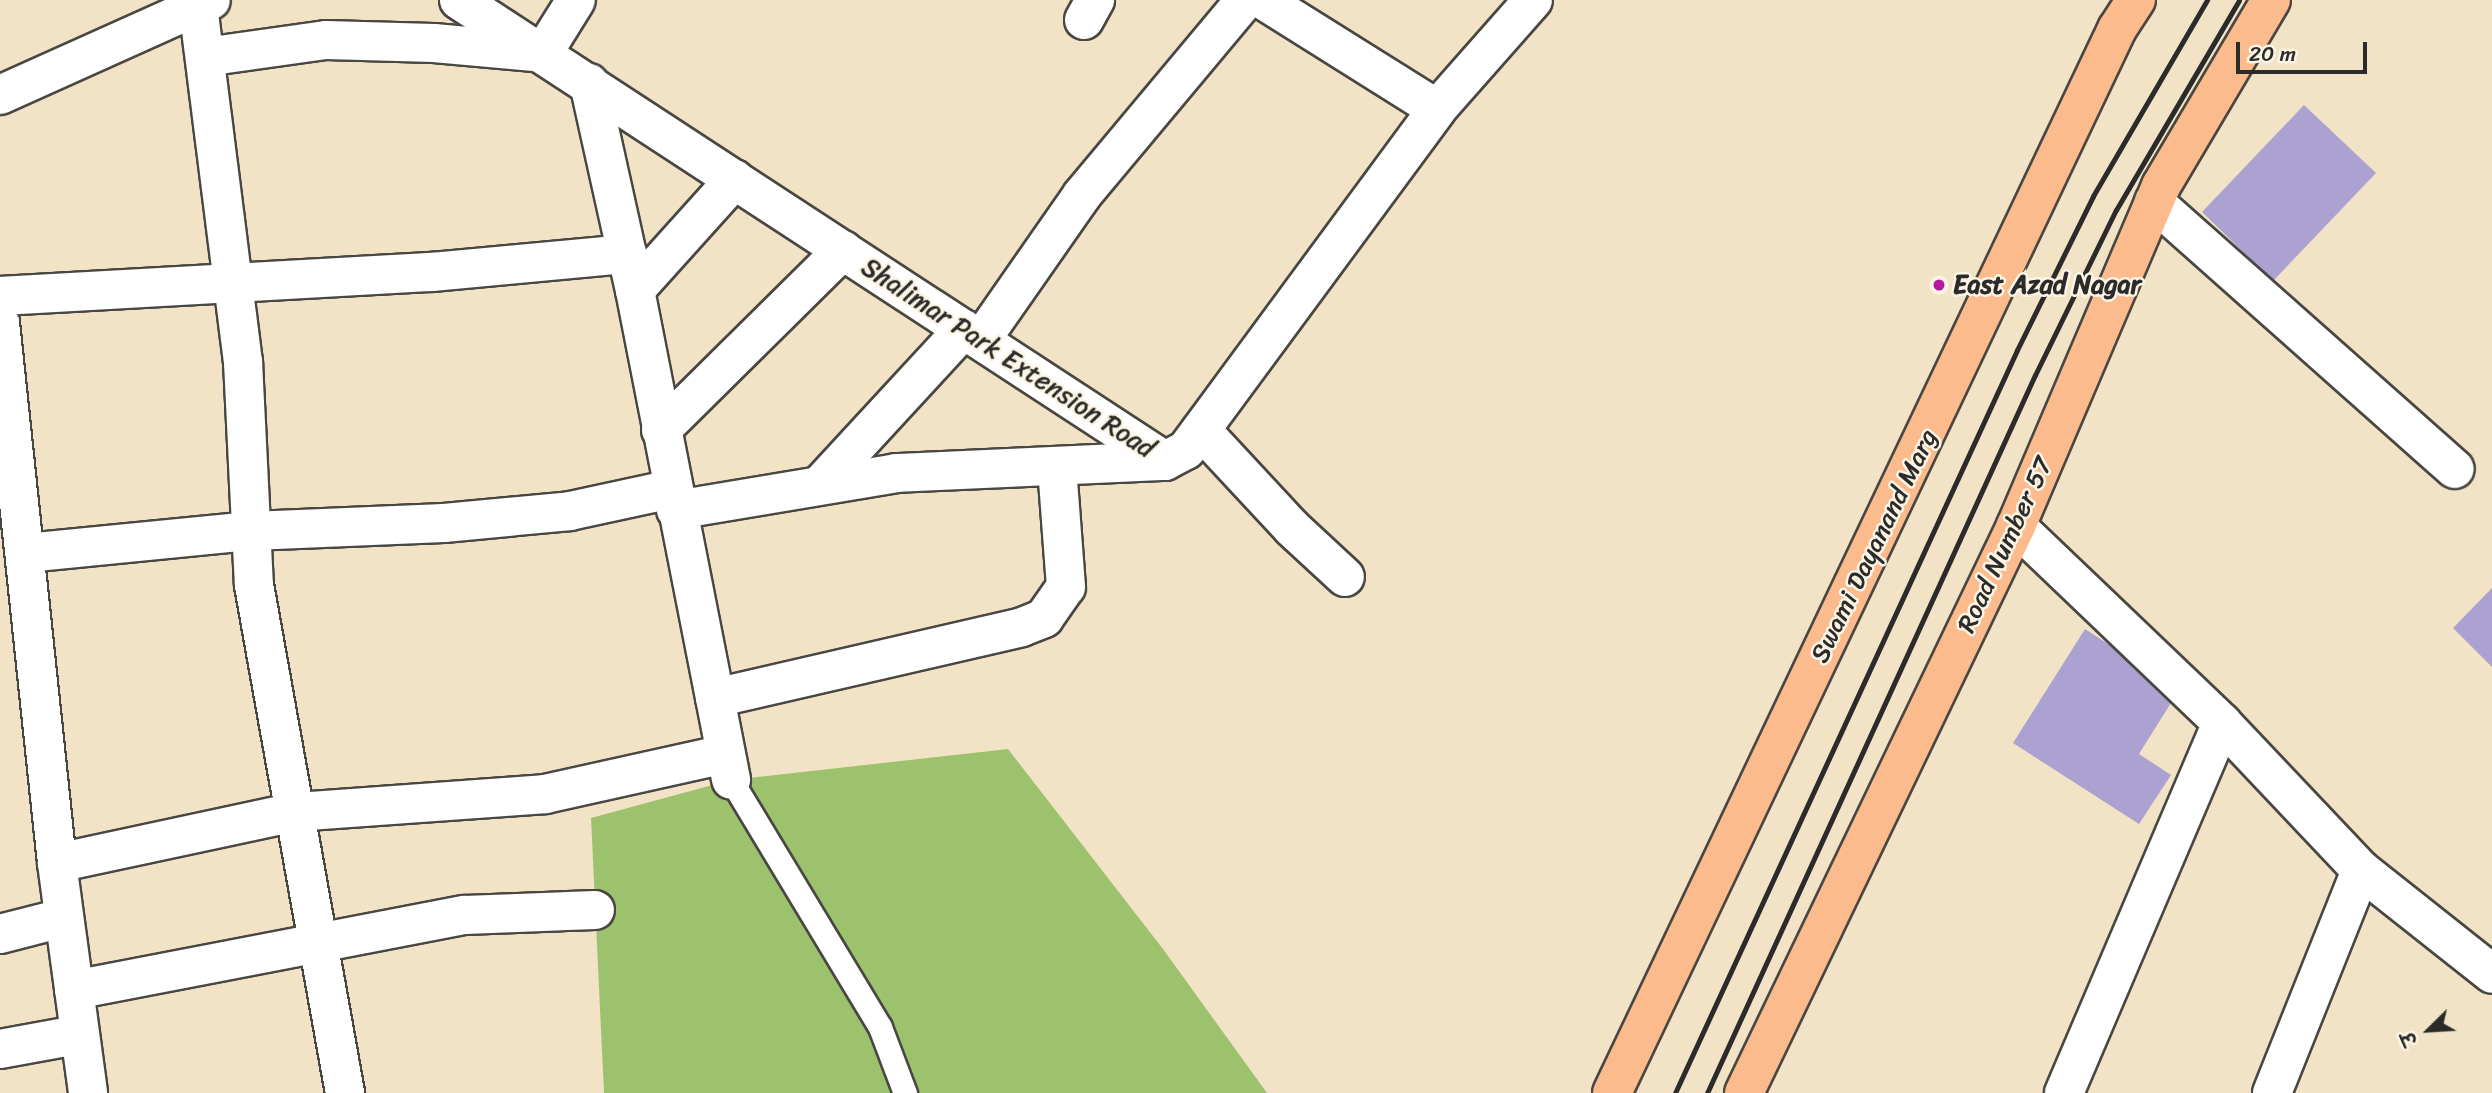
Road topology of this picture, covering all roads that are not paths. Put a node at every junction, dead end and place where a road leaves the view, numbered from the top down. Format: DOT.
graph roads {
  1 [pos="458,0"];
  2 [pos="576,0"];
  3 [pos="1245,0"];
  4 [pos="1263,0"];
  5 [pos="1534,0"];
  6 [pos="2136,0"];
  7 [pos="2271,0"];
  8 [pos="205,3"];
  9 [pos="542,53"];
  10 [pos="205,57"];
  11 [pos="589,83"];
  12 [pos="0,95"];
  13 [pos="1437,108"];
  14 [pos="735,179"];
  15 [pos="2154,202"];
  16 [pos="843,250"];
  17 [pos="631,272"];
  18 [pos="233,280"];
  19 [pos="0,296"];
  20 [pos="0,323"];
  21 [pos="972,334"];
  22 [pos="4,414"];
  23 [pos="661,430"];
  24 [pos="1201,430"];
  25 [pos="1165,461"];
  26 [pos="1057,467"];
  27 [pos="2455,469"];
  28 [pos="820,485"];
  29 [pos="674,499"];
  30 [pos="2016,526"];
  31 [pos="251,531"];
  32 [pos="18,574"];
  33 [pos="1345,577"];
  34 [pos="715,698"];
  35 [pos="2222,723"];
  36 [pos="728,767"];
  37 [pos="295,812"];
  38 [pos="57,863"];
  39 [pos="2361,870"];
  40 [pos="595,910"];
  41 [pos="63,918"];
  42 [pos="0,934"];
  43 [pos="318,943"];
  44 [pos="2492,974"];
  45 [pos="74,990"];
  46 [pos="77,1035"];
  47 [pos="0,1049"];
  48 [pos="88,1093"];
  49 [pos="345,1093"];
  50 [pos="905,1093"];
  51 [pos="1612,1093"];
  52 [pos="1744,1093"];
  53 [pos="2064,1093"];
  54 [pos="2272,1093"];
  1 -- 9 [label="street, Shalimar Park Extension Road"];
  2 -- 9 [label="street"];
  3 -- 21 [label="street"];
  4 -- 13 [label="street"];
  5 -- 13 [label="street, Shalimar Park Extension Road"];
  6 -- 51 [label="main road, Swami Dayanand Marg"];
  7 -- 15 [label="main road, Road Number 57"];
  8 -- 10 [label="street"];
  8 -- 12 [label="street"];
  9 -- 10 [label="street"];
  9 -- 11 [label="street, Shalimar Park Extension Road"];
  10 -- 18 [label="street"];
  11 -- 14 [label="street, Shalimar Park Extension Road"];
  11 -- 17 [label="street"];
  13 -- 24 [label="street, Shalimar Park Extension Road"];
  14 -- 16 [label="street, Shalimar Park Extension Road"];
  14 -- 17 [label="street"];
  15 -- 27 [label="street"];
  15 -- 30 [label="main road, Road Number 57"];
  16 -- 21 [label="street, Shalimar Park Extension Road"];
  16 -- 23 [label="street"];
  17 -- 18 [label="street"];
  17 -- 23 [label="street"];
  18 -- 19 [label="street"];
  18 -- 31 [label="street"];
  20 -- 22 [label="street"];
  21 -- 25 [label="street, Shalimar Park Extension Road"];
  21 -- 28 [label="street"];
  22 -- 32 [label="street"];
  23 -- 29 [label="street"];
  24 -- 25 [label="street, Shalimar Park Extension Road"];
  24 -- 33 [label="street"];
  25 -- 26 [label="street"];
  26 -- 28 [label="street"];
  26 -- 34 [label="street"];
  28 -- 29 [label="street"];
  29 -- 31 [label="street"];
  29 -- 34 [label="street"];
  30 -- 35 [label="street"];
  30 -- 52 [label="main road, Road Number 57"];
  31 -- 32 [label="street"];
  31 -- 37 [label="street"];
  32 -- 38 [label="street"];
  34 -- 36 [label="street"];
  35 -- 39 [label="street"];
  35 -- 53 [label="street"];
  36 -- 37 [label="street"];
  36 -- 50 [label="lane"];
  37 -- 38 [label="street"];
  37 -- 43 [label="street"];
  38 -- 41 [label="street"];
  39 -- 44 [label="street"];
  39 -- 54 [label="street"];
  40 -- 43 [label="street"];
  41 -- 42 [label="street"];
  41 -- 45 [label="street"];
  43 -- 45 [label="street"];
  43 -- 49 [label="street"];
  45 -- 46 [label="street"];
  46 -- 47 [label="street"];
  46 -- 48 [label="street"];
}
